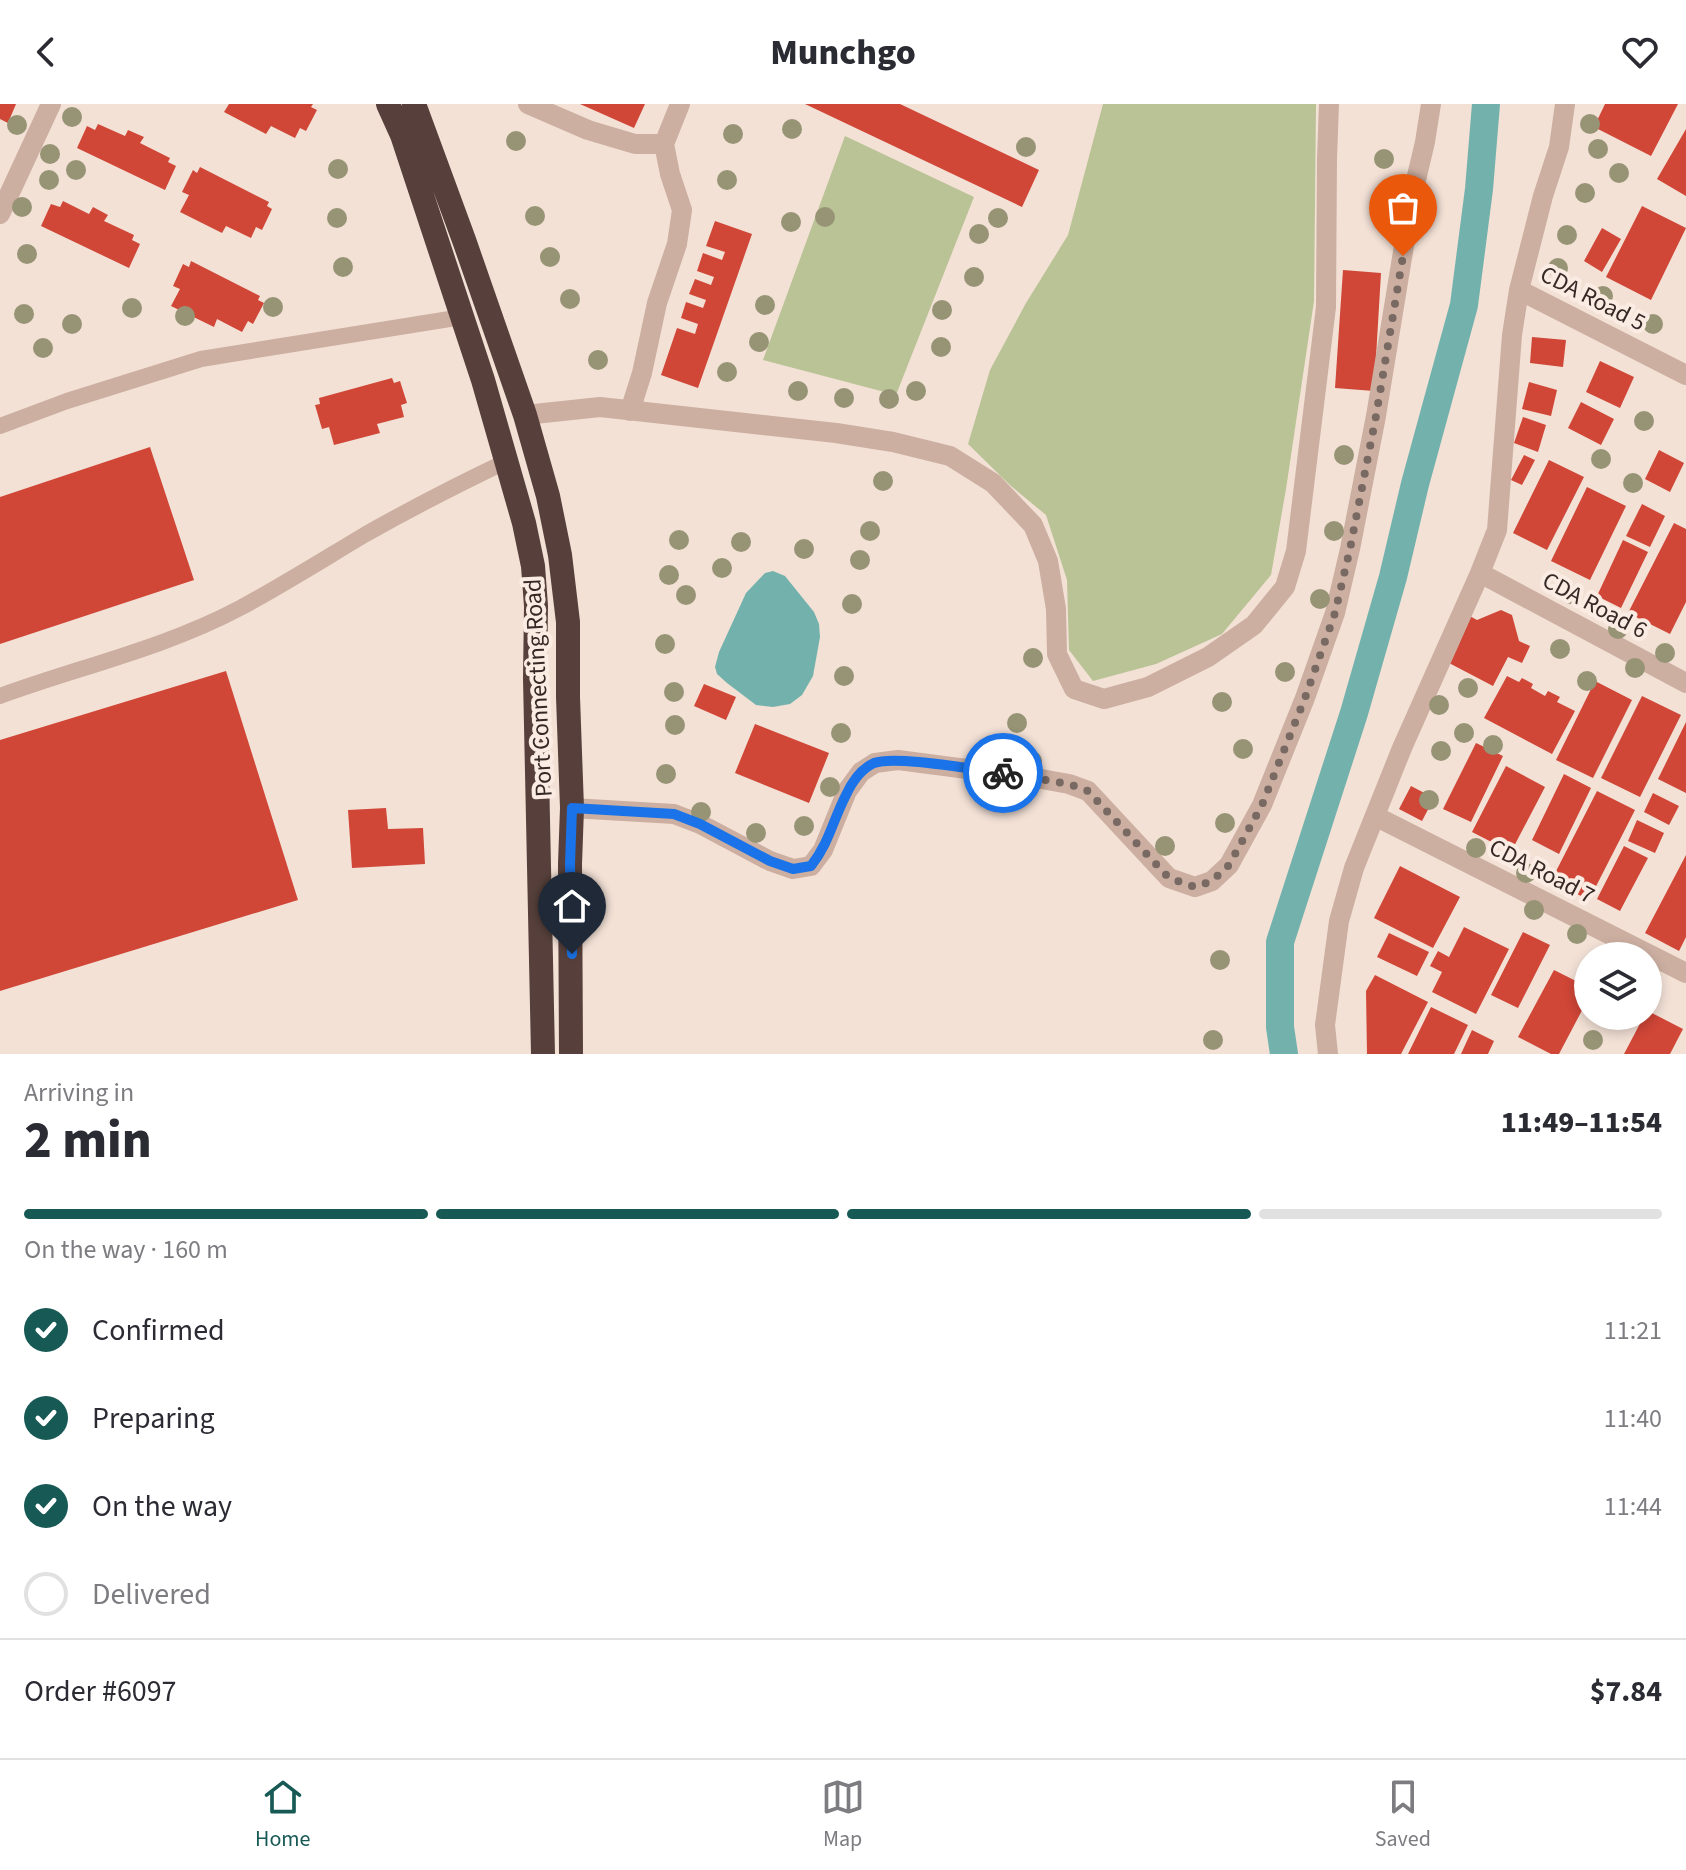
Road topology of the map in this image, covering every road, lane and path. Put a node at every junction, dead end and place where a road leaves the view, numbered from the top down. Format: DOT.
graph roads {
  1 [pos="51,104"];
  2 [pos="388,104"];
  3 [pos="414,104"];
  4 [pos="528,104"];
  5 [pos="680,104"];
  6 [pos="1329,104"];
  7 [pos="1431,104"];
  8 [pos="1565,104"];
  9 [pos="664,144"];
  10 [pos="0,214"];
  11 [pos="1519,290"];
  12 [pos="462,317"];
  13 [pos="1686,375"];
  14 [pos="630,411"];
  15 [pos="525,415"];
  16 [pos="0,426"];
  17 [pos="507,461"];
  18 [pos="1480,573"];
  19 [pos="1686,683"];
  20 [pos="0,696"];
  21 [pos="572,808"];
  22 [pos="1375,816"];
  23 [pos="1686,973"];
  24 [pos="543,1054"];
  25 [pos="571,1054"];
  26 [pos="1328,1054"];
  1 -- 10 [label="street"];
  2 -- 12 [label="highway, Port Connecting Road"];
  3 -- 15 [label="highway, Port Connecting Road"];
  4 -- 9 [label="street"];
  5 -- 9 [label="street"];
  6 -- 14 [label="street"];
  7 -- 21 [label="street"];
  8 -- 11 [label="street"];
  9 -- 14 [label="street"];
  11 -- 13 [label="street, CDA Road 5"];
  11 -- 18 [label="street"];
  12 -- 16 [label="lane"];
  12 -- 17 [label="highway, Port Connecting Road"];
  14 -- 15 [label="street"];
  15 -- 21 [label="highway, Port Connecting Road"];
  17 -- 20 [label="lane"];
  17 -- 24 [label="highway, Port Connecting Road"];
  18 -- 19 [label="street, CDA Road 6"];
  18 -- 22 [label="street"];
  21 -- 25 [label="highway, Port Connecting Road"];
  22 -- 23 [label="street, CDA Road 7"];
  22 -- 26 [label="street"];
}
